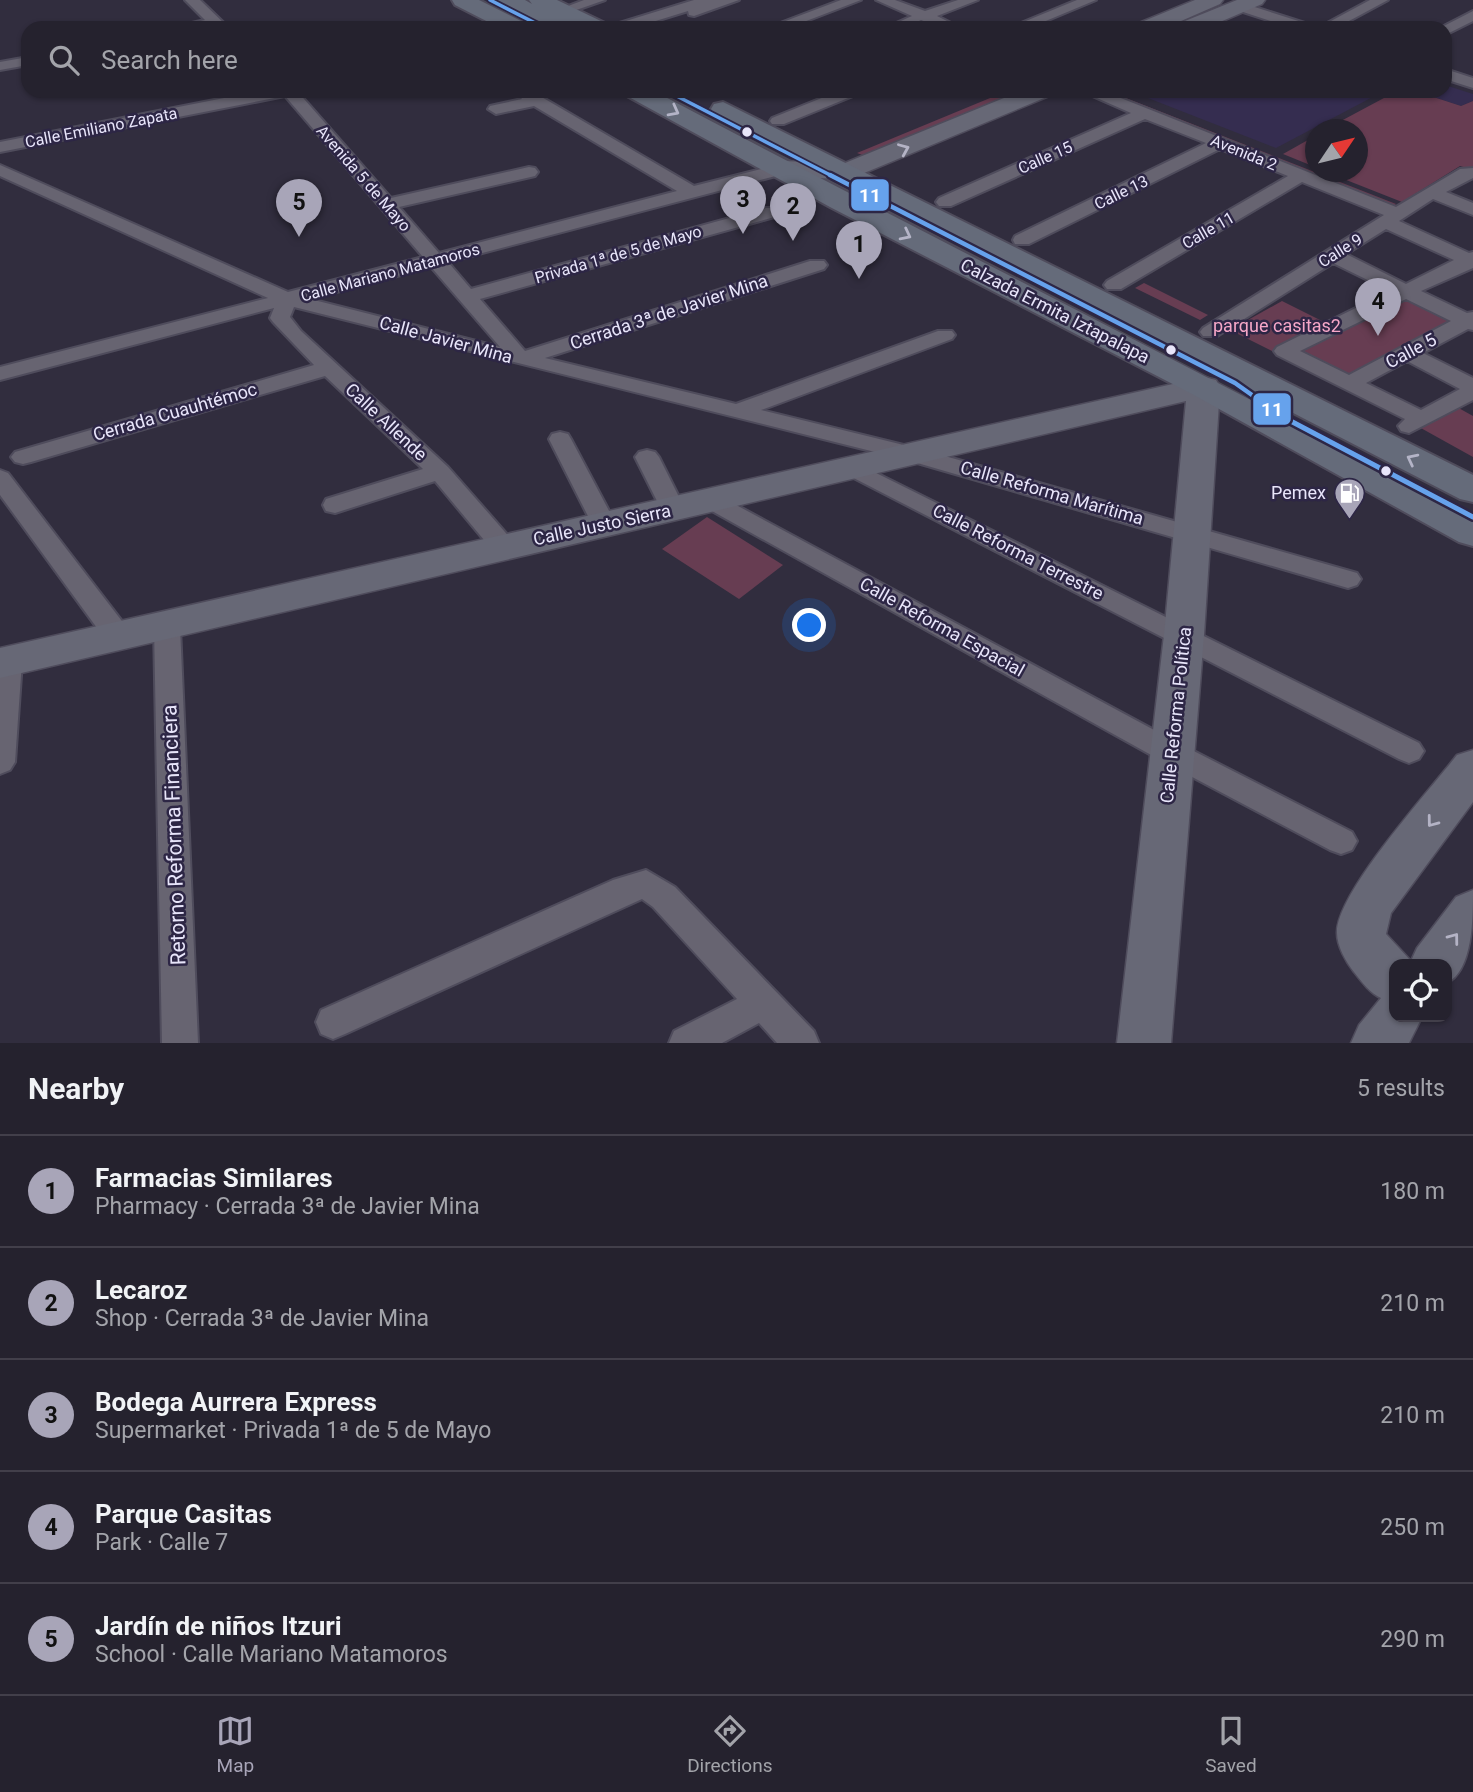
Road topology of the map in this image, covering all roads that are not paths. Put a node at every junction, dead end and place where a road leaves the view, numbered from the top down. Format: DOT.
graph roads {
  1 [pos="192,0"];
  2 [pos="463,0"];
  3 [pos="508,0"];
  4 [pos="540,0"];
  5 [pos="598,0"];
  6 [pos="708,0"];
  7 [pos="732,0"];
  8 [pos="854,0"];
  9 [pos="864,0"];
  10 [pos="883,0"];
  11 [pos="971,0"];
  12 [pos="1089,0"];
  13 [pos="1213,0"];
  14 [pos="1381,0"];
  15 [pos="1247,3"];
  16 [pos="1473,15"];
  17 [pos="562,19"];
  18 [pos="215,21"];
  19 [pos="504,21"];
  20 [pos="640,21"];
  21 [pos="665,21"];
  22 [pos="794,21"];
  23 [pos="921,21"];
  24 [pos="922,21"];
  25 [pos="926,21"];
  26 [pos="1034,21"];
  27 [pos="1164,21"];
  28 [pos="1205,21"];
  29 [pos="1289,21"];
  30 [pos="1339,21"];
  31 [pos="1452,27"];
  32 [pos="21,62"];
  33 [pos="0,66"];
  34 [pos="1452,76"];
  35 [pos="1473,83"];
  36 [pos="250,98"];
  37 [pos="292,98"];
  38 [pos="649,98"];
  39 [pos="702,98"];
  40 [pos="734,98"];
  41 [pos="836,98"];
  42 [pos="982,98"];
  43 [pos="1022,98"];
  44 [pos="1106,98"];
  45 [pos="1131,98"];
  46 [pos="496,109"];
  47 [pos="1144,113"];
  48 [pos="778,121"];
  49 [pos="1220,143"];
  50 [pos="0,147"];
  51 [pos="840,164"];
  52 [pos="1305,169"];
  53 [pos="0,170"];
  54 [pos="781,170"];
  55 [pos="1305,170"];
  56 [pos="529,172"];
  57 [pos="1473,173"];
  58 [pos="1305,176"];
  59 [pos="1332,182"];
  60 [pos="691,192"];
  61 [pos="1433,192"];
  62 [pos="945,202"];
  63 [pos="387,204"];
  64 [pos="1473,210"];
  65 [pos="772,212"];
  66 [pos="1398,214"];
  67 [pos="1022,240"];
  68 [pos="1332,255"];
  69 [pos="435,260"];
  70 [pos="1472,260"];
  71 [pos="817,265"];
  72 [pos="1114,285"];
  73 [pos="1406,291"];
  74 [pos="465,297"];
  75 [pos="288,299"];
  76 [pos="1471,321"];
  77 [pos="1210,332"];
  78 [pos="945,335"];
  79 [pos="1407,353"];
  80 [pos="521,359"];
  81 [pos="328,368"];
  82 [pos="0,374"];
  83 [pos="1350,383"];
  84 [pos="1204,387"];
  85 [pos="1473,389"];
  86 [pos="739,411"];
  87 [pos="1413,424"];
  88 [pos="560,439"];
  89 [pos="912,454"];
  90 [pos="23,457"];
  91 [pos="647,457"];
  92 [pos="1473,464"];
  93 [pos="852,468"];
  94 [pos="440,472"];
  95 [pos="0,478"];
  96 [pos="1473,490"];
  97 [pos="712,500"];
  98 [pos="335,505"];
  99 [pos="673,509"];
  100 [pos="604,524"];
  101 [pos="1192,533"];
  102 [pos="1473,533"];
  103 [pos="503,546"];
  104 [pos="1348,579"];
  105 [pos="167,627"];
  106 [pos="1184,635"];
  107 [pos="118,636"];
  108 [pos="4,662"];
  109 [pos="1409,751"];
  110 [pos="1172,753"];
  111 [pos="0,762"];
  112 [pos="1473,768"];
  113 [pos="1341,841"];
  114 [pos="1473,912"];
  115 [pos="1439,959"];
  116 [pos="1389,974"];
  117 [pos="763,1003"];
  118 [pos="333,1021"];
  119 [pos="1393,1022"];
  120 [pos="180,1043"];
  121 [pos="687,1043"];
  122 [pos="801,1043"];
  123 [pos="1144,1043"];
  124 [pos="1378,1043"];
  1 -- 18 [label="street"];
  2 -- 19 [label="main road"];
  3 -- 17 [label="main road"];
  4 -- 17 [label="main road"];
  5 -- 17 [label="street"];
  6 -- 20 [label="street"];
  7 -- 21 [label="street"];
  8 -- 22 [label="street"];
  9 -- 23 [label="street"];
  10 -- 24 [label="street"];
  11 -- 25 [label="street"];
  12 -- 26 [label="street"];
  13 -- 27 [label="street"];
  14 -- 30 [label="street"];
  15 -- 28 [label="street"];
  15 -- 29 [label="street"];
  16 -- 31 [label="street"];
  32 -- 33 [label="street"];
  34 -- 35 [label="street"];
  36 -- 50 [label="street, Calle Emiliano Zapata"];
  37 -- 63 [label="street, Avenida 5 de Mayo"];
  38 -- 54 [label="main road, Calzada Ermita Iztapalapa, one-way"];
  39 -- 51 [label="main road, Calzada Ermita Iztapalapa"];
  40 -- 48 [label="main road, Calzada Ermita Iztapalapa"];
  41 -- 48 [label="street"];
  42 -- 51 [label="street"];
  51 -- 43 [label="street, one-way"];
  44 -- 47 [label="street, Avenida 2"];
  45 -- 52 [label="street, Avenida 2"];
  46 -- 60 [label="street"];
  47 -- 49 [label="street, Avenida 2"];
  47 -- 62 [label="street, Calle 15"];
  48 -- 51 [label="main road, Calzada Ermita Iztapalapa"];
  49 -- 55 [label="street, Avenida 2"];
  49 -- 67 [label="street, Calle 13"];
  51 -- 54 [label="street"];
  51 -- 62 [label="main road, Calzada Ermita Iztapalapa"];
  96 -- 51 [label="main road, Calzada Ermita Iztapalapa, one-way"];
  53 -- 75 [label="street, Calle Javier Mina"];
  54 -- 60 [label="street, Calle Mariano Matamoros"];
  54 -- 84 [label="main road, Calzada Ermita Iztapalapa, one-way"];
  56 -- 63 [label="street"];
  57 -- 61 [label="street, Calle 9"];
  58 -- 72 [label="street, Calle 11"];
  59 -- 66 [label="street, Avenida 2"];
  60 -- 69 [label="street, Calle Mariano Matamoros"];
  61 -- 64 [label="street"];
  61 -- 66 [label="street, Calle 9"];
  62 -- 67 [label="main road, Calzada Ermita Iztapalapa"];
  63 -- 69 [label="street, Avenida 5 de Mayo"];
  65 -- 74 [label="street, Privada 1ª de 5 de Mayo"];
  66 -- 68 [label="street, Calle 9"];
  66 -- 70 [label="street, Avenida 2"];
  67 -- 72 [label="main road, Calzada Ermita Iztapalapa"];
  68 -- 73 [label="street"];
  68 -- 77 [label="street, Calle 9"];
  69 -- 74 [label="street, Avenida 5 de Mayo"];
  69 -- 75 [label="street, Calle Mariano Matamoros"];
  70 -- 73 [label="street"];
  71 -- 80 [label="street, Cerrada 3ª de Javier Mina"];
  72 -- 77 [label="main road, Calzada Ermita Iztapalapa"];
  73 -- 76 [label="street"];
  73 -- 83 [label="street"];
  74 -- 80 [label="street, Avenida 5 de Mayo"];
  75 -- 80 [label="street, Calle Javier Mina"];
  75 -- 81 [label="street, Calle Allende"];
  75 -- 82 [label="street, Calle Mariano Matamoros"];
  76 -- 79 [label="street, Calle 5"];
  77 -- 87 [label="main road, Calzada Ermita Iztapalapa"];
  78 -- 86 [label="street"];
  79 -- 83 [label="street, Calle 5"];
  79 -- 85 [label="street"];
  80 -- 86 [label="street, Calle Javier Mina"];
  81 -- 90 [label="street, Cerrada Cuauhtémoc"];
  81 -- 94 [label="street, Calle Allende"];
  83 -- 87 [label="street"];
  84 -- 89 [label="street, Calle Justo Sierra"];
  84 -- 101 [label="street, Calle Reforma Política"];
  84 -- 102 [label="main road, Calzada Ermita Iztapalapa"];
  85 -- 87 [label="street"];
  86 -- 89 [label="street, Calle Javier Mina"];
  87 -- 92 [label="main road, Calzada Ermita Iztapalapa"];
  88 -- 100 [label="street"];
  89 -- 93 [label="street, Calle Justo Sierra"];
  89 -- 101 [label="street, Calle Reforma Marítima"];
  91 -- 99 [label="street"];
  93 -- 97 [label="street, Calle Justo Sierra"];
  93 -- 106 [label="street, Calle Reforma Terrestre"];
  94 -- 98 [label="street"];
  94 -- 103 [label="street, Calle Allende"];
  95 -- 107 [label="street"];
  97 -- 99 [label="street, Calle Justo Sierra"];
  97 -- 110 [label="street, Calle Reforma Espacial"];
  99 -- 100 [label="street, Calle Justo Sierra"];
  100 -- 103 [label="street, Calle Justo Sierra"];
  101 -- 104 [label="street, Calle Reforma Marítima"];
  101 -- 106 [label="street, Calle Reforma Política"];
  103 -- 105 [label="street, Calle Justo Sierra"];
  105 -- 107 [label="street, Calle Justo Sierra"];
  105 -- 120 [label="street, Retorno Reforma Financiera"];
  106 -- 109 [label="street, Calle Reforma Terrestre"];
  106 -- 110 [label="street, Calle Reforma Política"];
  107 -- 108 [label="street, Calle Justo Sierra"];
  108 -- 111 [label="street"];
  110 -- 113 [label="street, Calle Reforma Espacial"];
  110 -- 123 [label="street, Calle Reforma Política"];
  112 -- 116 [label="street, one-way"];
  115 -- 114 [label="street, one-way"];
  117 -- 118 [label="street"];
  117 -- 121 [label="street"];
  117 -- 122 [label="street"];
  119 -- 124 [label="street"];
}
